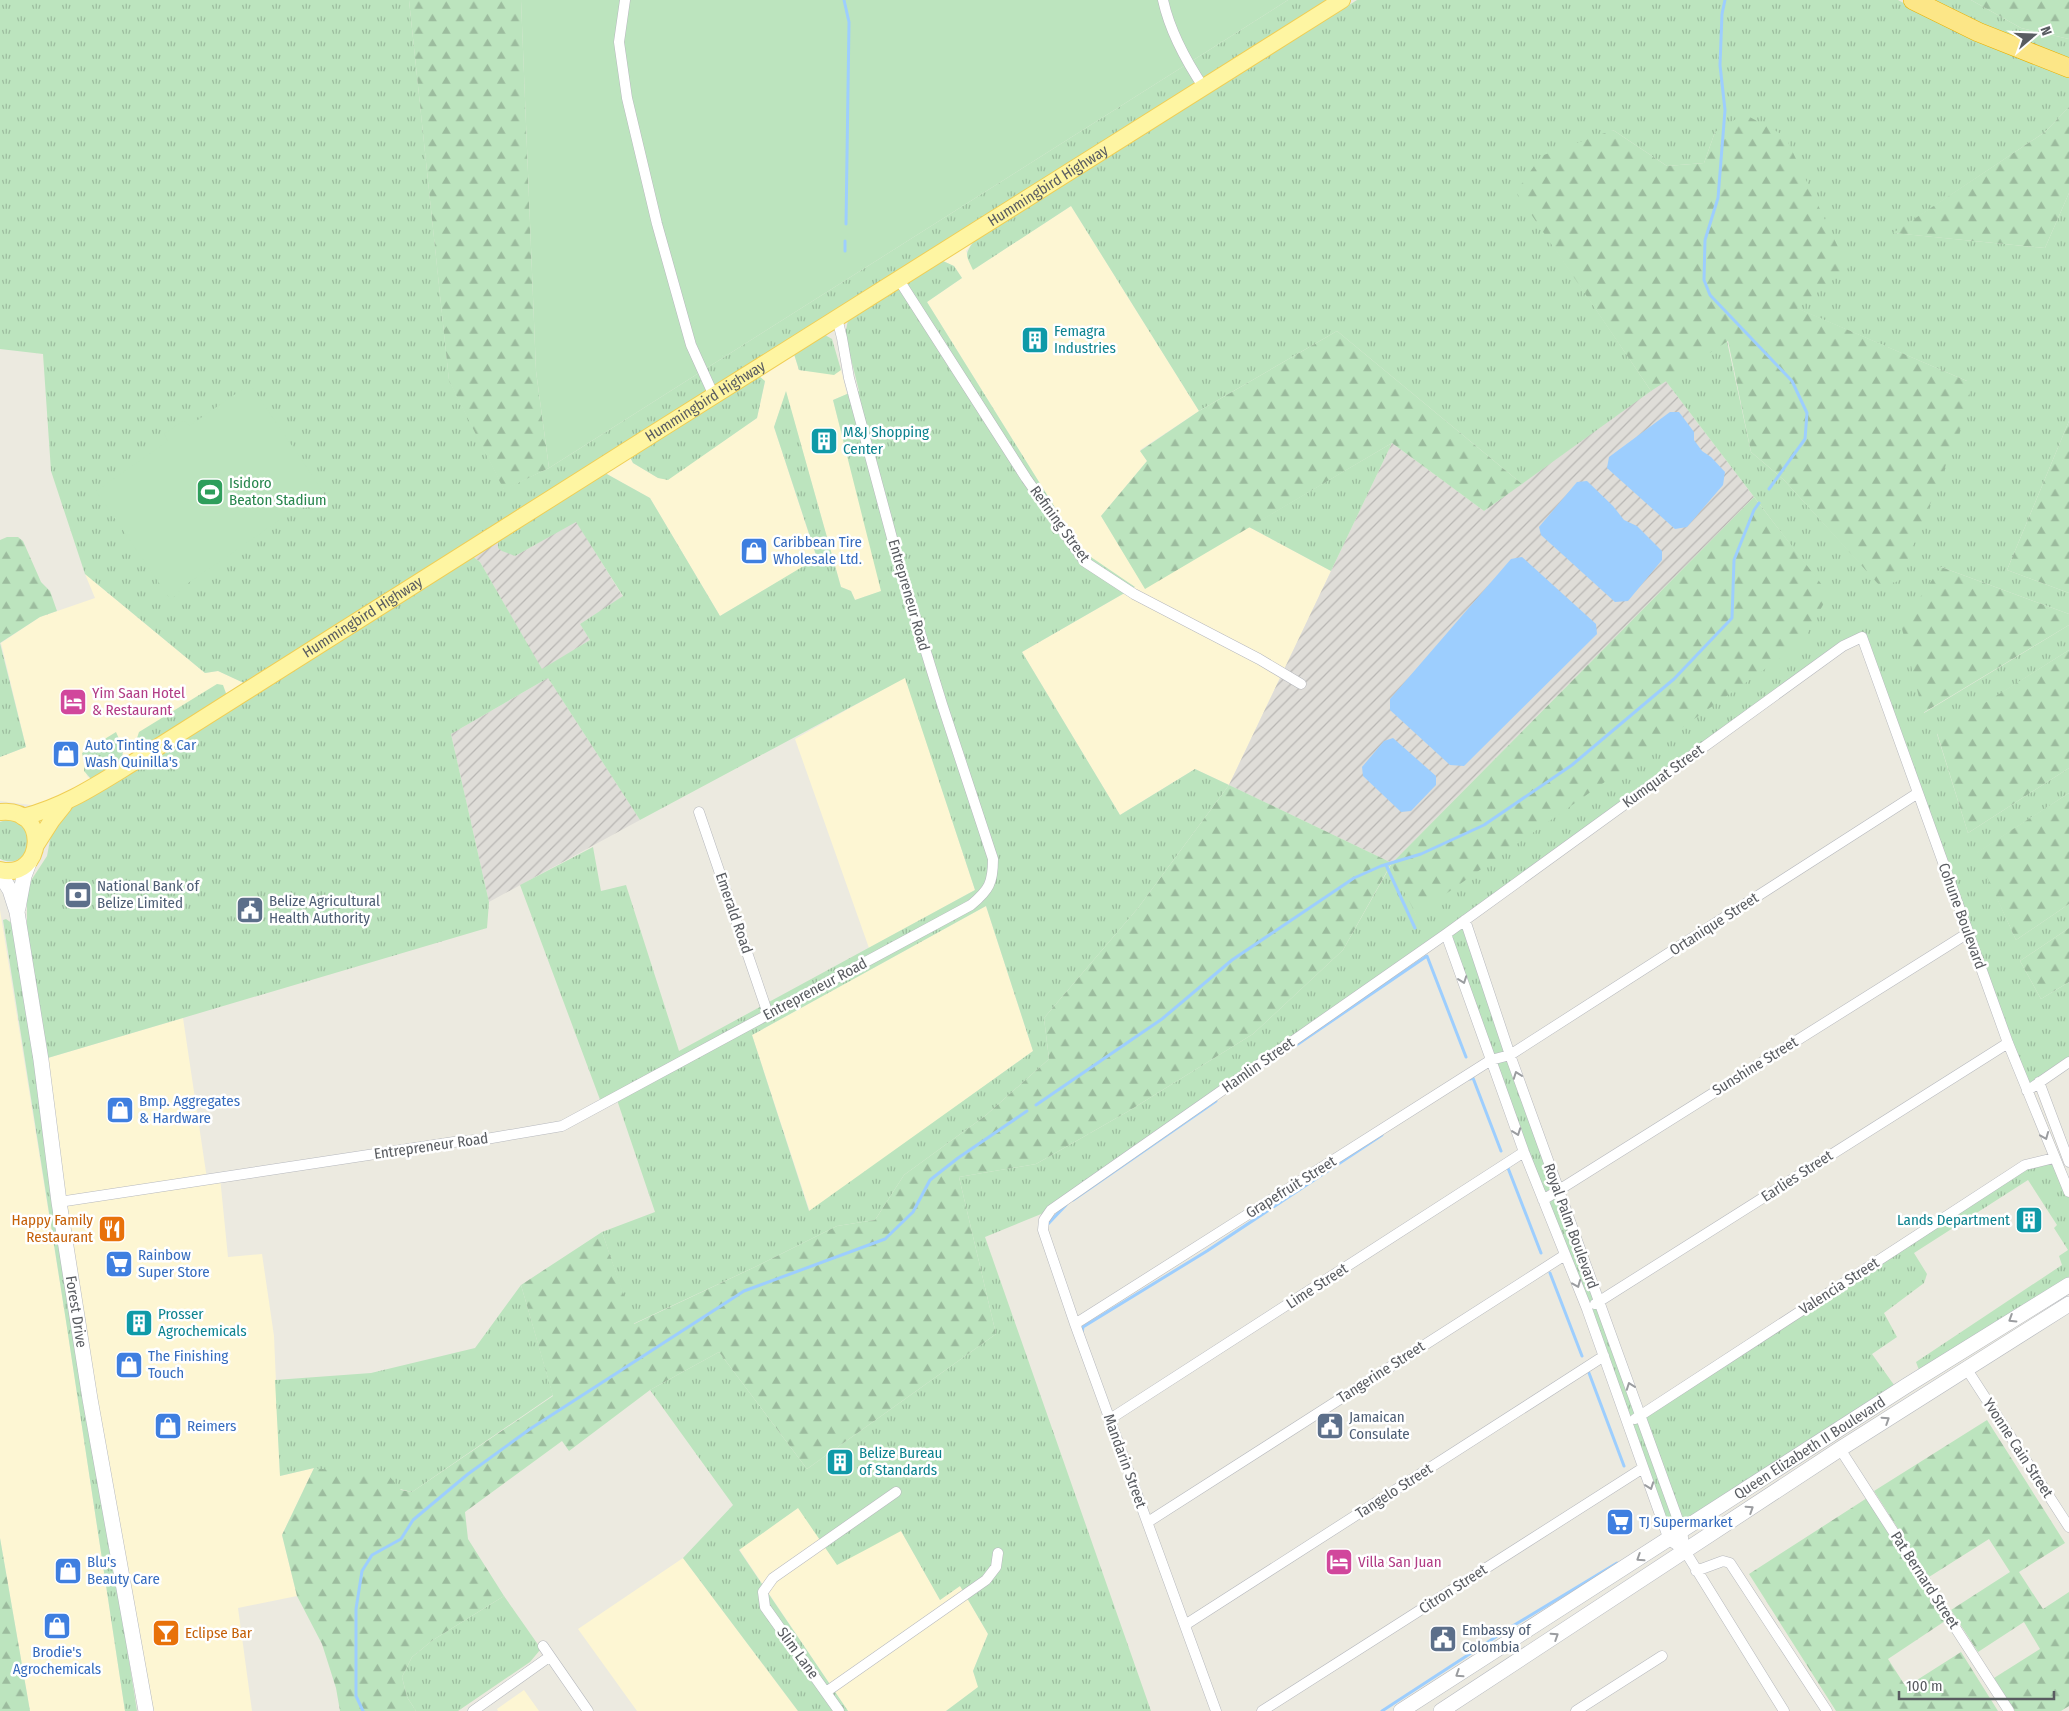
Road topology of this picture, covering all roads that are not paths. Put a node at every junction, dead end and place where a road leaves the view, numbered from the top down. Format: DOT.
graph roads {
  1 [pos="625,0"];
  2 [pos="1163,0"];
  3 [pos="1342,0"];
  4 [pos="1913,0"];
  5 [pos="2069,68"];
  6 [pos="1204,88"];
  7 [pos="899,280"];
  8 [pos="837,318"];
  9 [pos="714,396"];
  10 [pos="1862,637"];
  11 [pos="1301,684"];
  12 [pos="1918,793"];
  13 [pos="68,802"];
  14 [pos="0,812"];
  15 [pos="698,812"];
  16 [pos="23,816"];
  17 [pos="33,852"];
  18 [pos="0,870"];
  19 [pos="0,874"];
  20 [pos="17,912"];
  21 [pos="1465,920"];
  22 [pos="1968,932"];
  23 [pos="1446,934"];
  24 [pos="768,1014"];
  25 [pos="2008,1043"];
  26 [pos="1510,1055"];
  27 [pos="1491,1060"];
  28 [pos="2069,1062"];
  29 [pos="2039,1082"];
  30 [pos="2026,1091"];
  31 [pos="1524,1152"];
  32 [pos="2054,1158"];
  33 [pos="2069,1162"];
  34 [pos="1558,1190"];
  35 [pos="2069,1192"];
  36 [pos="1543,1200"];
  37 [pos="59,1202"];
  38 [pos="1051,1210"];
  39 [pos="1565,1255"];
  40 [pos="2069,1285"];
  41 [pos="1599,1302"];
  42 [pos="2038,1303"];
  43 [pos="2069,1304"];
  44 [pos="1587,1309"];
  45 [pos="2047,1318"];
  46 [pos="1075,1324"];
  47 [pos="1604,1356"];
  48 [pos="1966,1368"];
  49 [pos="1906,1386"];
  50 [pos="1915,1401"];
  51 [pos="1640,1416"];
  52 [pos="1110,1419"];
  53 [pos="1628,1424"];
  54 [pos="1840,1449"];
  55 [pos="1644,1468"];
  56 [pos="896,1492"];
  57 [pos="1148,1522"];
  58 [pos="2069,1527"];
  59 [pos="1682,1531"];
  60 [pos="1669,1540"];
  61 [pos="1685,1552"];
  62 [pos="998,1553"];
  63 [pos="1696,1571"];
  64 [pos="1185,1626"];
  65 [pos="543,1646"];
  66 [pos="1662,1656"];
  67 [pos="549,1657"];
  68 [pos="826,1692"];
  69 [pos="146,1711"];
  70 [pos="473,1711"];
  71 [pos="588,1711"];
  72 [pos="839,1711"];
  73 [pos="1216,1711"];
  74 [pos="1262,1711"];
  75 [pos="1401,1711"];
  76 [pos="1441,1711"];
  77 [pos="1576,1711"];
  78 [pos="1784,1711"];
  79 [pos="1827,1711"];
  80 [pos="2009,1711"];
  1 -- 9 [label="street"];
  2 -- 6 [label="street"];
  3 -- 6 [label="main road, Hummingbird Highway"];
  4 -- 5 [label="highway"];
  6 -- 7 [label="main road, Hummingbird Highway"];
  7 -- 8 [label="main road, Hummingbird Highway"];
  7 -- 11 [label="street, Refining Street"];
  8 -- 9 [label="main road, Hummingbird Highway"];
  8 -- 24 [label="street, Entrepreneur Road"];
  9 -- 13 [label="main road, Hummingbird Highway"];
  10 -- 12 [label="street, Cohune Boulevard"];
  10 -- 21 [label="street, Kumquat Street"];
  12 -- 22 [label="street, Cohune Boulevard"];
  12 -- 26 [label="street, Ortanique Street"];
  13 -- 16 [label="main road, Hummingbird Highway"];
  13 -- 17 [label="main road, Hummingbird Highway"];
  14 -- 16 [label="main road"];
  15 -- 24 [label="street, Emerald Road"];
  16 -- 17 [label="main road"];
  17 -- 18 [label="main road"];
  17 -- 20 [label="street, Forest Drive"];
  19 -- 20 [label="street, Forest Drive"];
  20 -- 37 [label="street, Forest Drive"];
  21 -- 23 [label="street, Hamlin Street"];
  21 -- 26 [label="street, Royal Palm Boulevard"];
  22 -- 25 [label="street, Cohune Boulevard"];
  22 -- 34 [label="street, Sunshine Street"];
  23 -- 27 [label="street, Royal Palm Boulevard, one-way"];
  23 -- 38 [label="street, Hamlin Street"];
  24 -- 37 [label="street, Entrepreneur Road"];
  25 -- 30 [label="street, Cohune Boulevard"];
  25 -- 41 [label="street, Earlies Street"];
  26 -- 27 [label="street, Grapefruit Street"];
  34 -- 26 [label="street, Royal Palm Boulevard, one-way"];
  27 -- 31 [label="street, Royal Palm Boulevard, one-way"];
  27 -- 46 [label="street, Grapefruit Street"];
  28 -- 29 [label="street"];
  29 -- 30 [label="street"];
  29 -- 33 [label="street"];
  30 -- 32 [label="street, Cohune Boulevard, one-way"];
  31 -- 36 [label="street, Royal Palm Boulevard"];
  31 -- 52 [label="street, Lime Street"];
  32 -- 35 [label="street, Cohune Boulevard"];
  32 -- 51 [label="street, Valencia Street"];
  34 -- 36 [label="street, Sunshine Street"];
  34 -- 41 [label="street, Royal Palm Boulevard"];
  36 -- 39 [label="street, Royal Palm Boulevard"];
  37 -- 69 [label="street, Forest Drive"];
  38 -- 46 [label="street, Mandarin Street"];
  39 -- 44 [label="street, Royal Palm Boulevard, one-way"];
  39 -- 57 [label="street, Tangerine Street"];
  40 -- 42 [label="street, Queen Elizabeth II Boulevard"];
  41 -- 44 [label="street, Earlies Street"];
  51 -- 41 [label="street, Royal Palm Boulevard, one-way"];
  42 -- 45 [label="street"];
  42 -- 49 [label="street, Queen Elizabeth II Boulevard, one-way"];
  43 -- 45 [label="street, Queen Elizabeth II Boulevard"];
  44 -- 47 [label="street, Royal Palm Boulevard"];
  45 -- 48 [label="street, Queen Elizabeth II Boulevard"];
  46 -- 52 [label="street, Mandarin Street"];
  47 -- 53 [label="street, Royal Palm Boulevard"];
  47 -- 64 [label="street, Tangelo Street"];
  48 -- 50 [label="street, Queen Elizabeth II Boulevard"];
  48 -- 58 [label="street, Yvonne Cain Street"];
  49 -- 50 [label="street"];
  49 -- 59 [label="street, Queen Elizabeth II Boulevard"];
  54 -- 50 [label="street, Queen Elizabeth II Boulevard, one-way"];
  51 -- 53 [label="street, Valencia Street"];
  51 -- 59 [label="street, Royal Palm Boulevard"];
  52 -- 57 [label="street, Mandarin Street"];
  53 -- 55 [label="street, Royal Palm Boulevard"];
  61 -- 54 [label="street, Queen Elizabeth II Boulevard, one-way"];
  54 -- 80 [label="street, Pat Bernard Street"];
  55 -- 60 [label="street, Royal Palm Boulevard, one-way"];
  55 -- 74 [label="street, Citron Street"];
  56 -- 68 [label="street, Slim Lane"];
  57 -- 64 [label="street, Mandarin Street"];
  59 -- 60 [label="street, Queen Elizabeth II Boulevard"];
  59 -- 61 [label="street, Royal Palm Boulevard"];
  60 -- 61 [label="street"];
  60 -- 75 [label="street, Queen Elizabeth II Boulevard, one-way"];
  61 -- 63 [label="street"];
  76 -- 61 [label="street, Queen Elizabeth II Boulevard, one-way"];
  62 -- 68 [label="street"];
  63 -- 78 [label="street"];
  63 -- 79 [label="street"];
  64 -- 73 [label="street, Mandarin Street"];
  65 -- 67 [label="street"];
  66 -- 77 [label="street"];
  67 -- 70 [label="street"];
  67 -- 71 [label="street"];
  68 -- 72 [label="street, Slim Lane"];
}
